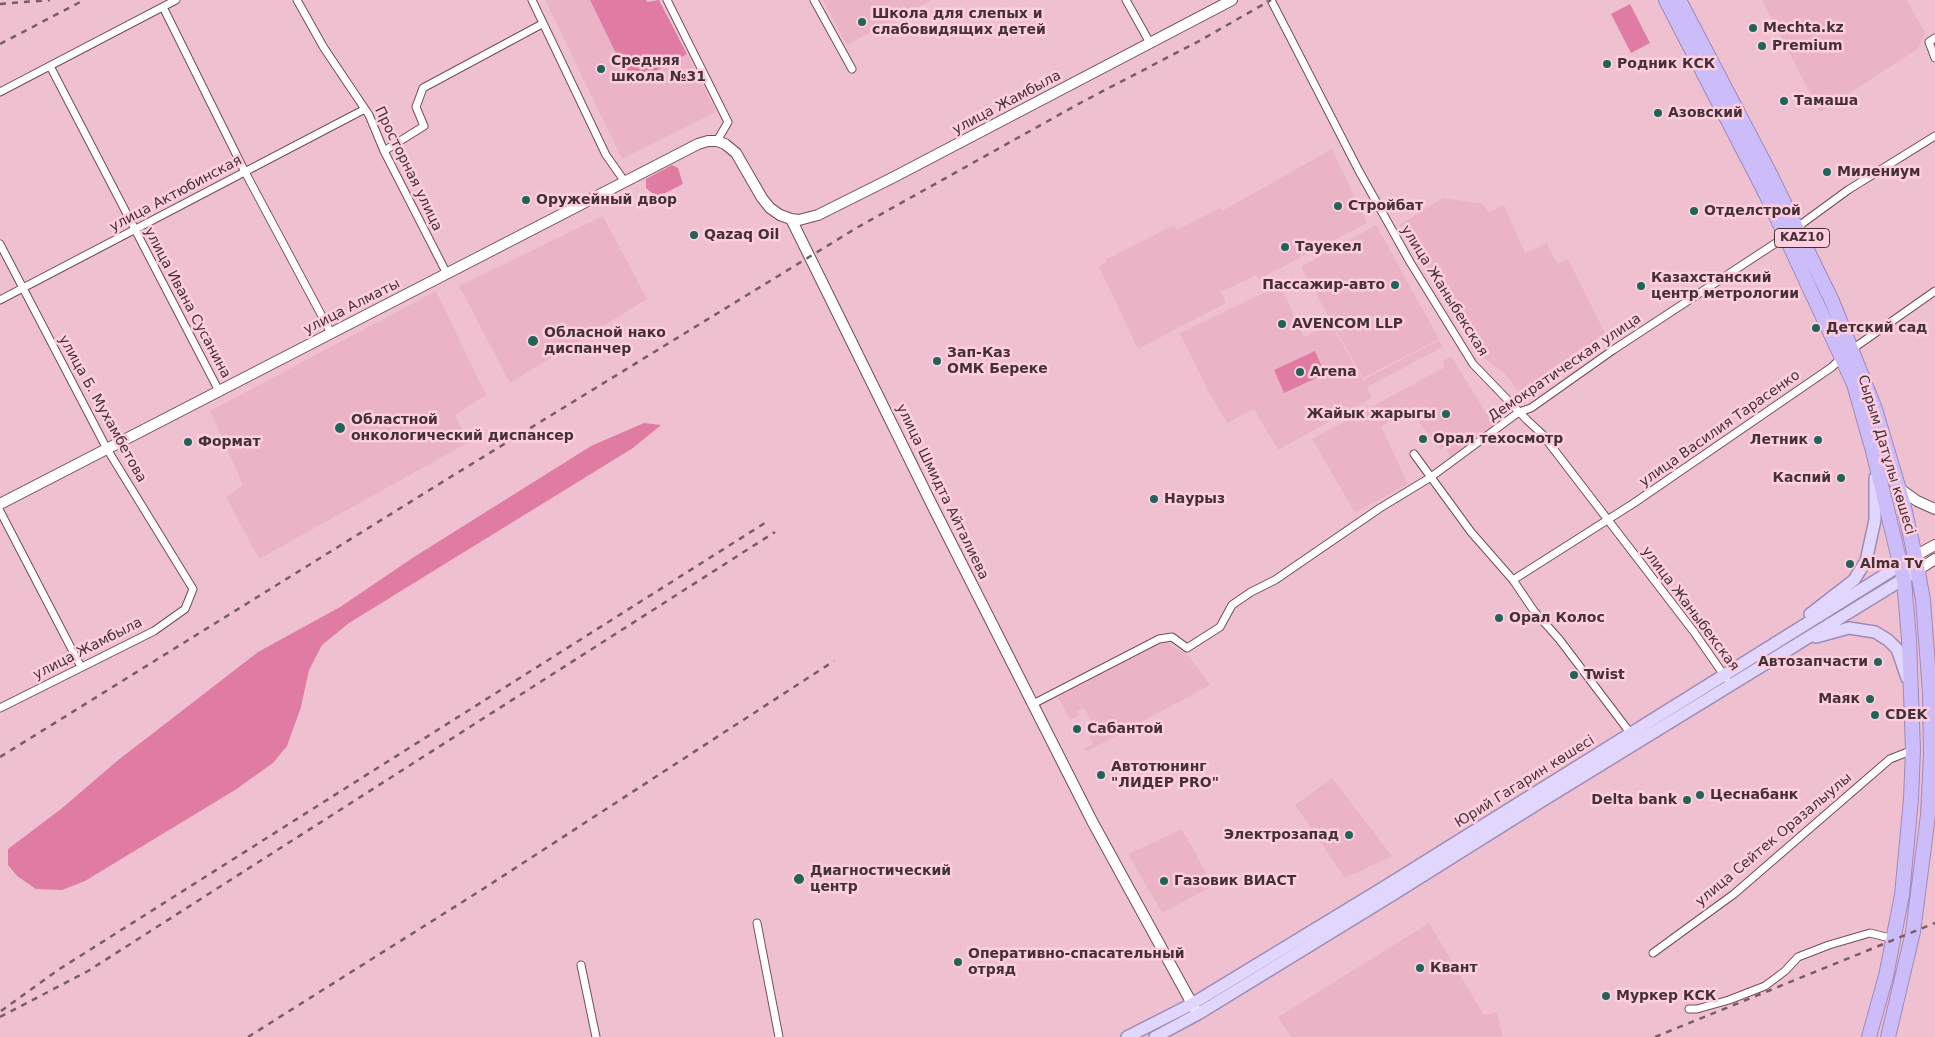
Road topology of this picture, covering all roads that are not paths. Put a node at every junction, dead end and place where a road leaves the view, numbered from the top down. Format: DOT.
graph roads {
  1 [pos="176,0"];
  2 [pos="297,0"];
  3 [pos="532,0"];
  4 [pos="667,0"];
  5 [pos="814,0"];
  6 [pos="1126,0"];
  7 [pos="1232,0"];
  8 [pos="1271,0"];
  9 [pos="1666,0"];
  10 [pos="1679,0"];
  11 [pos="163,7"];
  12 [pos="542,24"];
  13 [pos="1932,40"];
  14 [pos="1150,43"];
  15 [pos="1935,58"];
  16 [pos="50,66"];
  17 [pos="852,69"];
  18 [pos="0,92"];
  19 [pos="365,110"];
  20 [pos="1935,136"];
  21 [pos="718,141"];
  22 [pos="384,151"];
  23 [pos="245,172"];
  24 [pos="625,182"];
  25 [pos="791,219"];
  26 [pos="1797,228"];
  27 [pos="134,230"];
  28 [pos="1785,237"];
  29 [pos="0,244"];
  30 [pos="447,274"];
  31 [pos="23,288"];
  32 [pos="1935,291"];
  33 [pos="0,300"];
  34 [pos="331,334"];
  35 [pos="1847,353"];
  36 [pos="219,391"];
  37 [pos="1520,412"];
  38 [pos="107,449"];
  39 [pos="1873,451"];
  40 [pos="1414,454"];
  41 [pos="1431,477"];
  42 [pos="1899,488"];
  43 [pos="0,504"];
  44 [pos="1935,509"];
  45 [pos="0,511"];
  46 [pos="1608,520"];
  47 [pos="1935,545"];
  48 [pos="1935,559"];
  49 [pos="1917,563"];
  50 [pos="1901,566"];
  51 [pos="1514,580"];
  52 [pos="1904,580"];
  53 [pos="185,609"];
  54 [pos="1788,636"];
  55 [pos="1805,640"];
  56 [pos="81,668"];
  57 [pos="1727,680"];
  58 [pos="1929,686"];
  59 [pos="1910,687"];
  60 [pos="1033,704"];
  61 [pos="0,708"];
  62 [pos="1631,734"];
  63 [pos="1913,750"];
  64 [pos="757,924"];
  65 [pos="1894,939"];
  66 [pos="1653,953"];
  67 [pos="581,965"];
  68 [pos="1192,1004"];
  69 [pos="1690,1009"];
  70 [pos="1198,1014"];
  71 [pos="596,1037"];
  72 [pos="779,1037"];
  73 [pos="1127,1037"];
  74 [pos="1155,1037"];
  75 [pos="1869,1037"];
  76 [pos="1888,1037"];
  1 -- 11 [label="street"];
  2 -- 19 [label="street, Просторная улица"];
  3 -- 12 [label="street"];
  4 -- 21 [label="street"];
  5 -- 17 [label="street"];
  6 -- 14 [label="street"];
  7 -- 14 [label="street, улица Жамбыла"];
  8 -- 37 [label="street, улица Жаныбекская"];
  9 -- 28 [label="highway, Сырым Датұлы көшесі / KAZ10"];
  10 -- 26 [label="highway, Сырым Датұлы көшесі / KAZ10"];
  11 -- 16 [label="street"];
  11 -- 23 [label="street"];
  12 -- 22 [label="street"];
  12 -- 24 [label="street"];
  13 -- 15 [label="street"];
  14 -- 25 [label="street, улица Жамбыла"];
  16 -- 18 [label="street"];
  16 -- 27 [label="street, улица Ивана Сусанина"];
  19 -- 22 [label="street, Просторная улица"];
  19 -- 23 [label="street, улица Актюбинская"];
  20 -- 26 [label="street, Демократическая улица"];
  21 -- 24 [label="street, улица Алматы"];
  21 -- 25 [label="street"];
  22 -- 30 [label="street, Просторная улица"];
  23 -- 27 [label="street, улица Актюбинская"];
  23 -- 34 [label="street"];
  24 -- 30 [label="street, улица Алматы"];
  25 -- 60 [label="street, улица Шмидта Айталиева"];
  26 -- 28 [label="street, Демократическая улица"];
  26 -- 35 [label="highway, Сырым Датұлы көшесі / KAZ10"];
  27 -- 31 [label="street, улица Актюбинская"];
  27 -- 36 [label="street, улица Ивана Сусанина"];
  28 -- 35 [label="highway, Сырым Датұлы көшесі / KAZ10"];
  28 -- 37 [label="street, Демократическая улица"];
  29 -- 31 [label="street, улица Б. Мухамбетова"];
  30 -- 34 [label="street, улица Алматы"];
  31 -- 33 [label="street, улица Актюбинская"];
  31 -- 38 [label="street, улица Б. Мухамбетова"];
  32 -- 35 [label="street, улица Василия Тарасенко"];
  34 -- 36 [label="street, улица Алматы"];
  35 -- 39 [label="highway, Сырым Датұлы көшесі / KAZ10"];
  35 -- 42 [label="highway, Сырым Датұлы көшесі / KAZ10"];
  35 -- 46 [label="street, улица Василия Тарасенко"];
  36 -- 38 [label="street, улица Алматы"];
  37 -- 41 [label="street, Демократическая улица"];
  37 -- 46 [label="street, улица Жаныбекская"];
  38 -- 43 [label="street, улица Алматы"];
  38 -- 53 [label="street, улица Б. Мухамбетова"];
  39 -- 50 [label="highway, Сырым Датұлы көшесі / KAZ10"];
  39 -- 54 [label="main road"];
  40 -- 41 [label="street"];
  41 -- 51 [label="street"];
  41 -- 60 [label="street, Демократическая улица"];
  42 -- 44 [label="street"];
  42 -- 49 [label="highway, Сырым Датұлы көшесі / KAZ10"];
  45 -- 56 [label="street"];
  46 -- 51 [label="street, улица Василия Тарасенко"];
  46 -- 57 [label="street, улица Жаныбекская"];
  47 -- 49 [label="street, Юрий Гагарин көшесі"];
  48 -- 49 [label="street, Юрий Гагарин көшесі"];
  49 -- 50 [label="main road, Юрий Гагарин көшесі"];
  49 -- 52 [label="main road, Юрий Гагарин көшесі"];
  49 -- 58 [label="highway, Сырым Датұлы көшесі / KAZ10"];
  50 -- 52 [label="highway, Сырым Датұлы көшесі / KAZ10"];
  50 -- 54 [label="main road, Юрий Гагарин көшесі"];
  51 -- 62 [label="street"];
  52 -- 55 [label="main road, Юрий Гагарин көшесі"];
  52 -- 59 [label="highway, Сырым Датұлы көшесі / KAZ10"];
  53 -- 56 [label="street, улица Жамбыла"];
  54 -- 57 [label="main road, Юрий Гагарин көшесі"];
  55 -- 57 [label="main road, Юрий Гагарин көшесі"];
  55 -- 59 [label="main road"];
  56 -- 61 [label="street, улица Жамбыла"];
  57 -- 62 [label="main road, Юрий Гагарин көшесі"];
  57 -- 70 [label="main road, Юрий Гагарин көшесі"];
  58 -- 59 [label="highway"];
  58 -- 76 [label="highway, Сырым Датұлы көшесі / KAZ10"];
  59 -- 63 [label="highway, Сырым Датұлы көшесі / KAZ10"];
  60 -- 68 [label="street, улица Шмидта Айталиева"];
  62 -- 68 [label="main road, Юрий Гагарин көшесі"];
  63 -- 65 [label="highway, Сырым Датұлы көшесі / KAZ10"];
  63 -- 66 [label="street, улица Сейтек Оразалыулы"];
  64 -- 72 [label="street"];
  65 -- 69 [label="street"];
  65 -- 75 [label="highway, Сырым Датұлы көшесі / KAZ10"];
  67 -- 71 [label="street"];
  68 -- 70 [label="street, улица Шмидта Айталиева"];
  68 -- 73 [label="main road, Юрий Гагарин көшесі"];
  70 -- 74 [label="main road, Юрий Гагарин көшесі"];
}
